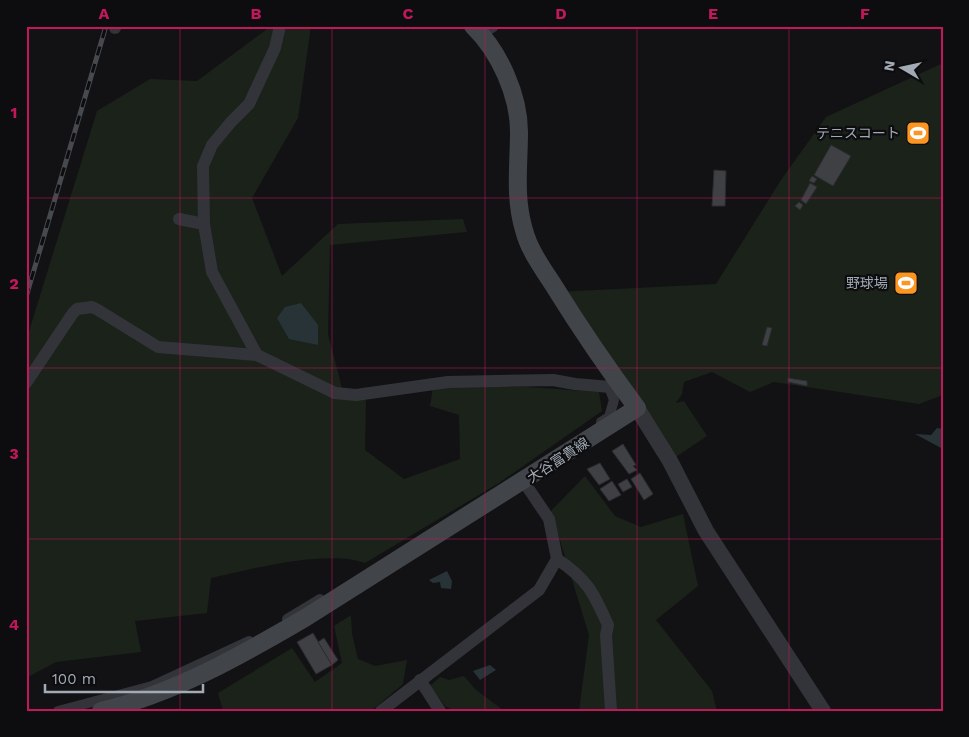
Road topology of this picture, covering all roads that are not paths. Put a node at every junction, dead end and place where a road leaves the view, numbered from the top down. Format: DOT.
graph roads {
  1 [pos="280,26"];
  2 [pos="482,29"];
  3 [pos="179,219"];
  4 [pos="204,224"];
  5 [pos="256,355"];
  6 [pos="26,383"];
  7 [pos="615,387"];
  8 [pos="637,408"];
  9 [pos="524,482"];
  10 [pos="557,560"];
  11 [pos="420,680"];
  12 [pos="58,711"];
  13 [pos="103,711"];
  14 [pos="381,711"];
  15 [pos="440,711"];
  16 [pos="611,711"];
  17 [pos="823,711"];
  1 -- 4 [label="street"];
  2 -- 7 [label="main road"];
  3 -- 4 [label="street"];
  4 -- 5 [label="street"];
  5 -- 6 [label="street"];
  5 -- 7 [label="street"];
  7 -- 8 [label="main road"];
  7 -- 12 [label="street"];
  8 -- 9 [label="main road, 大谷富貴線"];
  8 -- 17 [label="street"];
  9 -- 10 [label="street"];
  9 -- 13 [label="main road, 大谷富貴線"];
  10 -- 11 [label="street"];
  10 -- 16 [label="street"];
  11 -- 14 [label="street"];
  11 -- 15 [label="street"];
}
